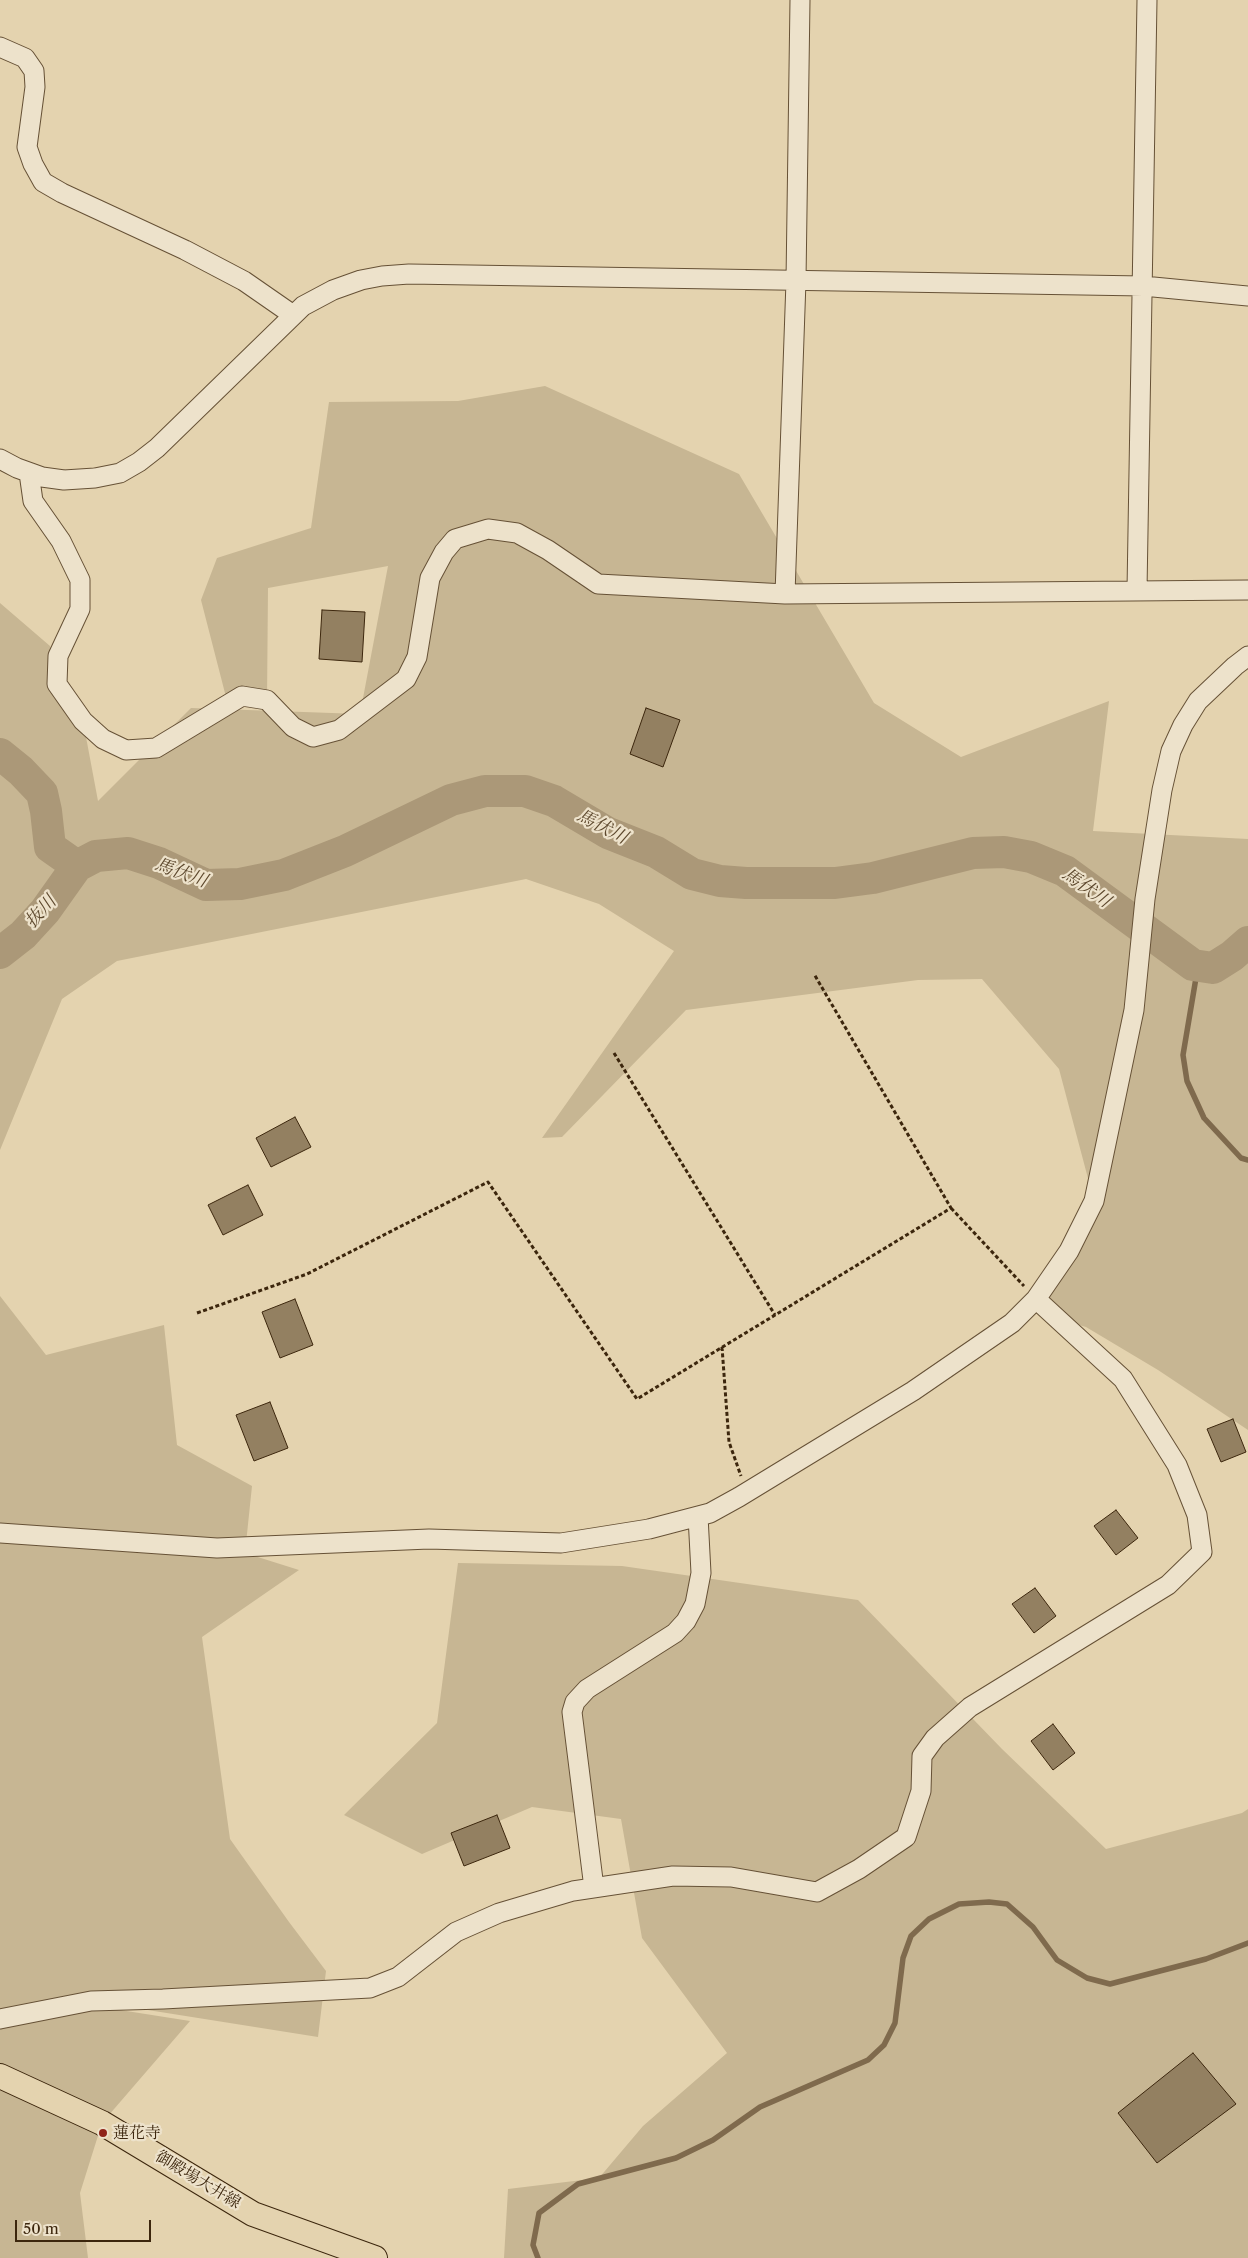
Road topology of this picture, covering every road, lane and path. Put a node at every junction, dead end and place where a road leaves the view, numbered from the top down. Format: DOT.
graph roads {
  1 [pos="800,0"];
  2 [pos="1147,0"];
  3 [pos="0,47"];
  4 [pos="796,281"];
  5 [pos="1143,286"];
  6 [pos="1248,296"];
  7 [pos="293,315"];
  8 [pos="0,459"];
  9 [pos="29,473"];
  10 [pos="1137,590"];
  11 [pos="1248,590"];
  12 [pos="785,594"];
  13 [pos="1248,656"];
  14 [pos="814,974"];
  15 [pos="614,1053"];
  16 [pos="951,1208"];
  17 [pos="1036,1299"];
  18 [pos="197,1313"];
  19 [pos="775,1315"];
  20 [pos="722,1347"];
  21 [pos="747,1492"];
  22 [pos="698,1516"];
  23 [pos="0,1533"];
  24 [pos="594,1888"];
  25 [pos="0,2019"];
  26 [pos="0,2076"];
  27 [pos="375,2258"];
  1 -- 4 [label="street"];
  2 -- 5 [label="street"];
  3 -- 7 [label="street"];
  4 -- 5 [label="street"];
  4 -- 7 [label="street"];
  4 -- 12 [label="street"];
  5 -- 6 [label="street"];
  5 -- 10 [label="street"];
  7 -- 9 [label="street"];
  8 -- 9 [label="street"];
  9 -- 12 [label="street"];
  10 -- 11 [label="street"];
  10 -- 12 [label="street"];
  13 -- 17 [label="street"];
  14 -- 16 [label="path"];
  15 -- 19 [label="path"];
  16 -- 17 [label="path"];
  16 -- 19 [label="path"];
  17 -- 21 [label="street"];
  17 -- 24 [label="street"];
  18 -- 20 [label="path"];
  19 -- 20 [label="path"];
  20 -- 21 [label="path"];
  21 -- 22 [label="street"];
  22 -- 23 [label="street"];
  22 -- 24 [label="street"];
  24 -- 25 [label="street"];
  26 -- 27 [label="main road, 御殿場大井線"];
}
